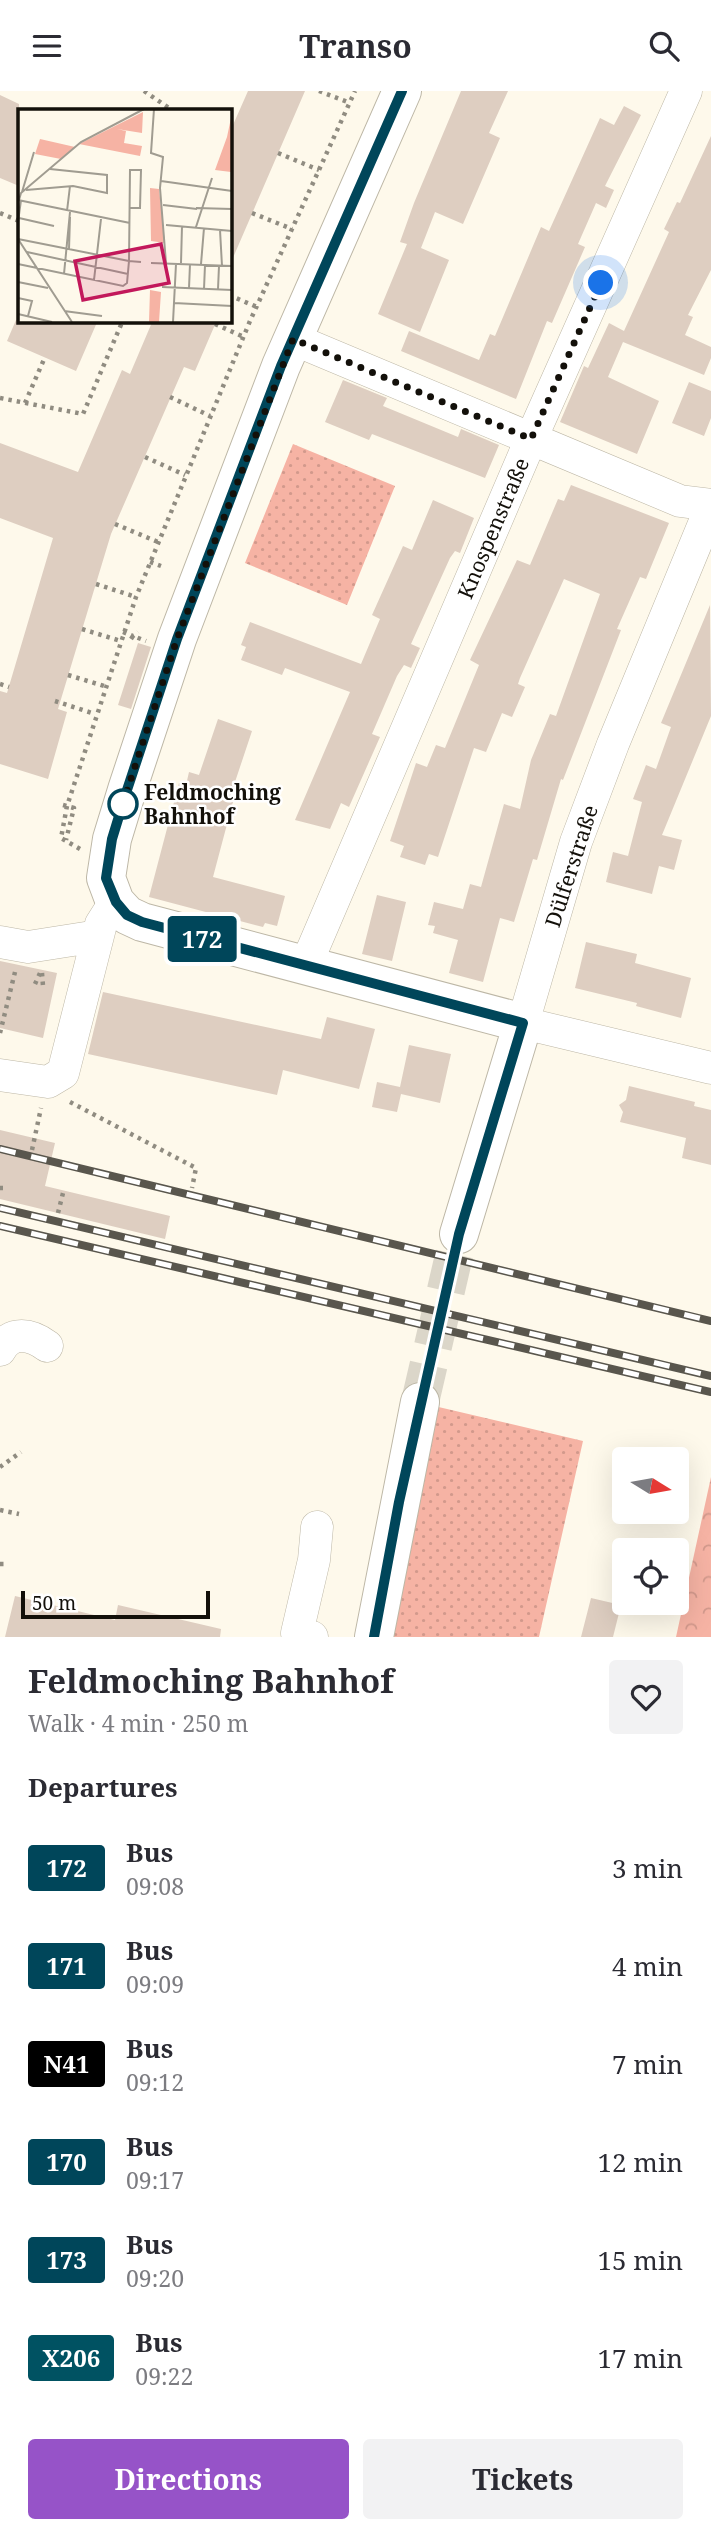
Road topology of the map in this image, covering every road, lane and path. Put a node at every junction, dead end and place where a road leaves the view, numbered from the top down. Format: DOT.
graph roads {
  1 [pos="144,91"];
  2 [pos="319,91"];
  3 [pos="355,91"];
  4 [pos="402,91"];
  5 [pos="686,91"];
  6 [pos="154,94"];
  7 [pos="350,103"];
  8 [pos="171,109"];
  9 [pos="278,153"];
  10 [pos="319,170"];
  11 [pos="0,213"];
  12 [pos="252,213"];
  13 [pos="18,221"];
  14 [pos="292,229"];
  15 [pos="231,296"];
  16 [pos="257,307"];
  17 [pos="122,322"];
  18 [pos="215,324"];
  19 [pos="244,337"];
  20 [pos="293,339"];
  21 [pos="45,357"];
  22 [pos="170,397"];
  23 [pos="0,398"];
  24 [pos="24,403"];
  25 [pos="210,416"];
  26 [pos="531,439"];
  27 [pos="145,457"];
  28 [pos="186,475"];
  29 [pos="711,506"];
  30 [pos="115,524"];
  31 [pos="158,542"];
  32 [pos="150,562"];
  33 [pos="161,566"];
  34 [pos="96,584"];
  35 [pos="136,597"];
  36 [pos="82,629"];
  37 [pos="123,632"];
  38 [pos="134,636"];
  39 [pos="121,641"];
  40 [pos="68,675"];
  41 [pos="0,684"];
  42 [pos="9,687"];
  43 [pos="104,687"];
  44 [pos="55,701"];
  45 [pos="95,713"];
  46 [pos="65,805"];
  47 [pos="66,840"];
  48 [pos="108,865"];
  49 [pos="116,902"];
  50 [pos="98,936"];
  51 [pos="0,942"];
  52 [pos="305,967"];
  53 [pos="42,969"];
  54 [pos="16,970"];
  55 [pos="36,984"];
  56 [pos="0,1002"];
  57 [pos="8,1004"];
  58 [pos="523,1023"];
  59 [pos="0,1033"];
  60 [pos="711,1068"];
  61 [pos="0,1075"];
  62 [pos="40,1094"];
  63 [pos="74,1102"];
  64 [pos="32,1150"];
  65 [pos="192,1188"];
  66 [pos="64,1189"];
  67 [pos="58,1213"];
  68 [pos="459,1234"];
  69 [pos="47,1346"];
  70 [pos="0,1350"];
  71 [pos="420,1402"];
  72 [pos="21,1452"];
  73 [pos="0,1467"];
  74 [pos="0,1510"];
  75 [pos="19,1514"];
  76 [pos="317,1527"];
  77 [pos="312,1637"];
  78 [pos="374,1637"];
  1 -- 6 [label="path"];
  2 -- 7 [label="path"];
  3 -- 7 [label="path"];
  4 -- 20 [label="main road"];
  5 -- 26 [label="street, Knospenstraße"];
  6 -- 8 [label="path"];
  7 -- 10 [label="path"];
  9 -- 10 [label="path"];
  10 -- 14 [label="path"];
  11 -- 13 [label="path"];
  12 -- 14 [label="path"];
  14 -- 16 [label="path"];
  15 -- 16 [label="path"];
  16 -- 19 [label="path"];
  17 -- 24 [label="path"];
  18 -- 19 [label="path"];
  19 -- 25 [label="path"];
  20 -- 26 [label="street"];
  20 -- 48 [label="main road"];
  21 -- 24 [label="path"];
  22 -- 25 [label="path"];
  23 -- 24 [label="path"];
  25 -- 28 [label="path"];
  26 -- 29 [label="street"];
  26 -- 52 [label="street, Knospenstraße"];
  27 -- 28 [label="path"];
  28 -- 31 [label="path"];
  29 -- 58 [label="street, Dülferstraße"];
  30 -- 31 [label="path"];
  31 -- 32 [label="path"];
  32 -- 33 [label="path"];
  32 -- 35 [label="path"];
  34 -- 35 [label="path"];
  35 -- 37 [label="path"];
  36 -- 39 [label="path"];
  37 -- 38 [label="path"];
  37 -- 39 [label="path"];
  39 -- 43 [label="path"];
  40 -- 43 [label="path"];
  41 -- 42 [label="path"];
  43 -- 45 [label="path"];
  44 -- 45 [label="path"];
  45 -- 46 [label="path"];
  46 -- 47 [label="path"];
  46 -- 48 [label="path"];
  48 -- 49 [label="main road"];
  49 -- 50 [label="street"];
  49 -- 52 [label="main road"];
  50 -- 51 [label="street"];
  50 -- 62 [label="street"];
  52 -- 58 [label="main road"];
  53 -- 55 [label="path"];
  54 -- 57 [label="path"];
  56 -- 57 [label="path"];
  57 -- 59 [label="path"];
  58 -- 60 [label="street"];
  58 -- 68 [label="main road, Dülferstraße"];
  61 -- 62 [label="street"];
  62 -- 64 [label="path"];
  63 -- 65 [label="path"];
  66 -- 67 [label="path"];
  69 -- 70 [label="street"];
  71 -- 78 [label="main road"];
  72 -- 73 [label="path"];
  74 -- 75 [label="path"];
  76 -- 77 [label="street"];
}
